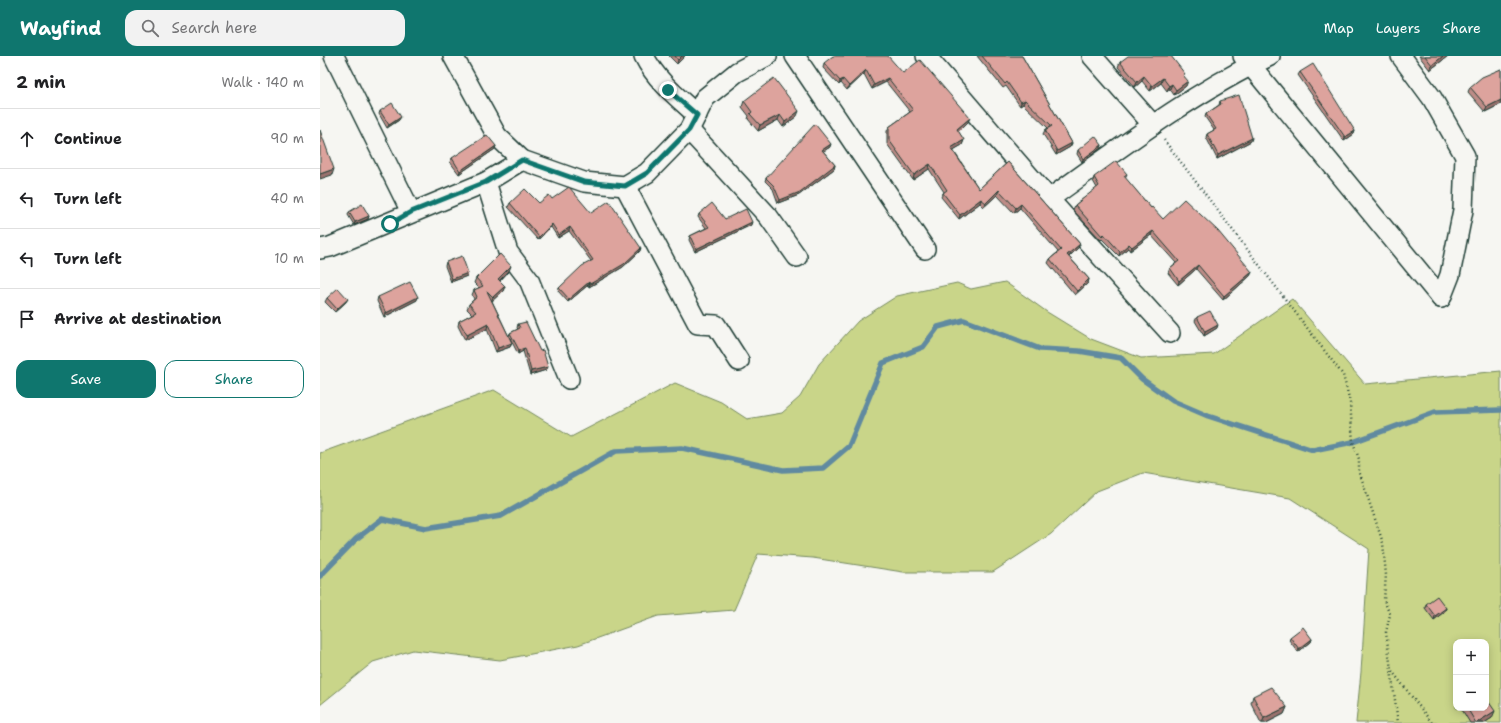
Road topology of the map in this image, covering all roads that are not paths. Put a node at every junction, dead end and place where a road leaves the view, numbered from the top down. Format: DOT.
graph roads {
  1 [pos="334,56"];
  2 [pos="453,56"];
  3 [pos="644,56"];
  4 [pos="767,56"];
  5 [pos="796,56"];
  6 [pos="926,56"];
  7 [pos="1092,56"];
  8 [pos="1270,56"];
  9 [pos="1401,56"];
  10 [pos="1247,61"];
  11 [pos="693,123"];
  12 [pos="1153,125"];
  13 [pos="522,160"];
  14 [pos="486,182"];
  15 [pos="625,186"];
  16 [pos="1049,199"];
  17 [pos="411,212"];
  18 [pos="320,249"];
  19 [pos="925,249"];
  20 [pos="798,257"];
  21 [pos="1170,334"];
  22 [pos="739,361"];
  23 [pos="569,379"];
  1 -- 17 [label="street"];
  2 -- 13 [label="street"];
  3 -- 11 [label="street"];
  4 -- 11 [label="street"];
  5 -- 19 [label="street"];
  6 -- 16 [label="street"];
  7 -- 12 [label="street"];
  8 -- 10 [label="street"];
  9 -- 10 [label="street"];
  10 -- 12 [label="street"];
  11 -- 15 [label="street"];
  11 -- 20 [label="street"];
  12 -- 16 [label="street"];
  13 -- 14 [label="street"];
  13 -- 15 [label="street"];
  14 -- 17 [label="street"];
  14 -- 23 [label="street"];
  15 -- 22 [label="street"];
  16 -- 21 [label="street"];
  17 -- 18 [label="street"];
}
